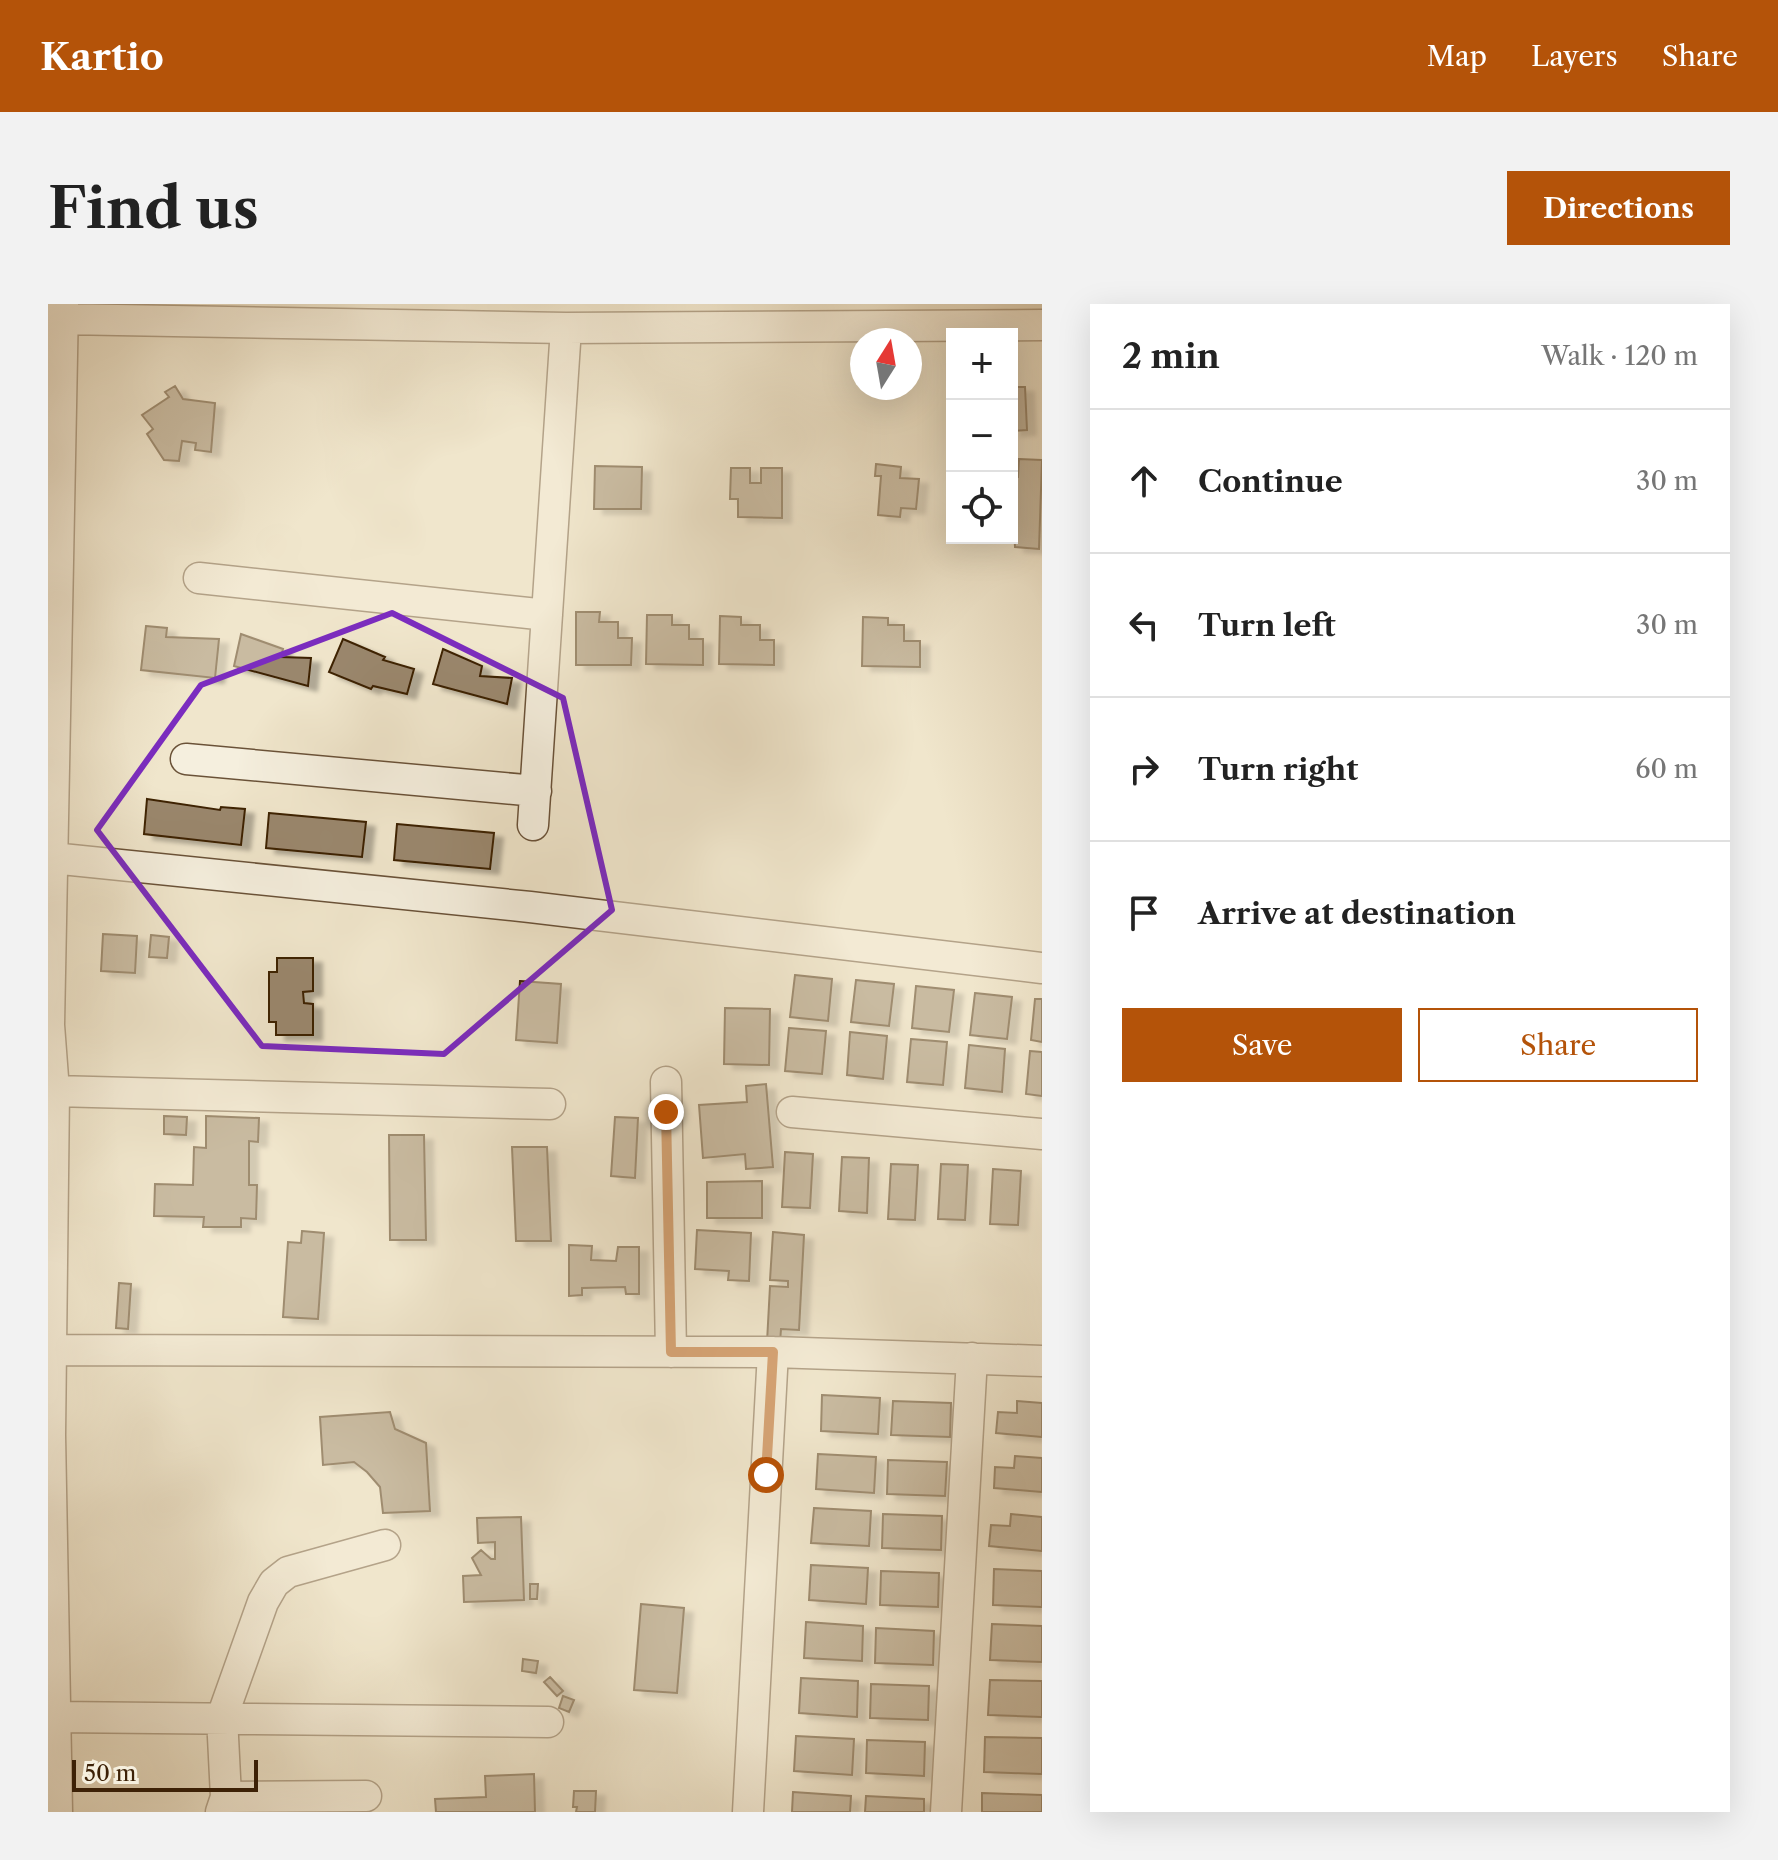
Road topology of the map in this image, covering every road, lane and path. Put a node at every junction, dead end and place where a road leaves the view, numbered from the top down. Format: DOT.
graph roads {
  1 [pos="63,311"];
  2 [pos="972,315"];
  3 [pos="1042,325"];
  4 [pos="566,328"];
  5 [pos="199,578"];
  6 [pos="547,615"];
  7 [pos="52,632"];
  8 [pos="186,759"];
  9 [pos="536,791"];
  10 [pos="533,825"];
  11 [pos="52,858"];
  12 [pos="1042,968"];
  13 [pos="49,1025"];
  14 [pos="666,1082"];
  15 [pos="54,1091"];
  16 [pos="550,1104"];
  17 [pos="792,1112"];
  18 [pos="1042,1134"];
  19 [pos="51,1350"];
  20 [pos="671,1352"];
  21 [pos="773,1352"];
  22 [pos="972,1358"];
  23 [pos="1042,1361"];
  24 [pos="385,1545"];
  25 [pos="56,1717"];
  26 [pos="222,1717"];
  27 [pos="548,1722"];
  28 [pos="366,1797"];
  29 [pos="224,1804"];
  30 [pos="57,1812"];
  31 [pos="748,1812"];
  32 [pos="946,1812"];
  1 -- 4 [label="street"];
  1 -- 7 [label="street"];
  2 -- 3 [label="street"];
  2 -- 4 [label="street"];
  4 -- 6 [label="street"];
  5 -- 6 [label="street"];
  6 -- 9 [label="street"];
  7 -- 11 [label="street"];
  8 -- 9 [label="street"];
  9 -- 10 [label="street"];
  11 -- 12 [label="street"];
  11 -- 13 [label="street"];
  13 -- 15 [label="street"];
  14 -- 20 [label="street"];
  15 -- 16 [label="street"];
  15 -- 19 [label="street"];
  17 -- 18 [label="street"];
  19 -- 20 [label="street"];
  19 -- 25 [label="street"];
  20 -- 21 [label="street"];
  21 -- 22 [label="street"];
  21 -- 31 [label="street"];
  22 -- 23 [label="street"];
  22 -- 32 [label="street"];
  24 -- 26 [label="street"];
  25 -- 26 [label="street"];
  25 -- 30 [label="street"];
  26 -- 27 [label="street"];
  26 -- 29 [label="street"];
  28 -- 29 [label="street"];
}
